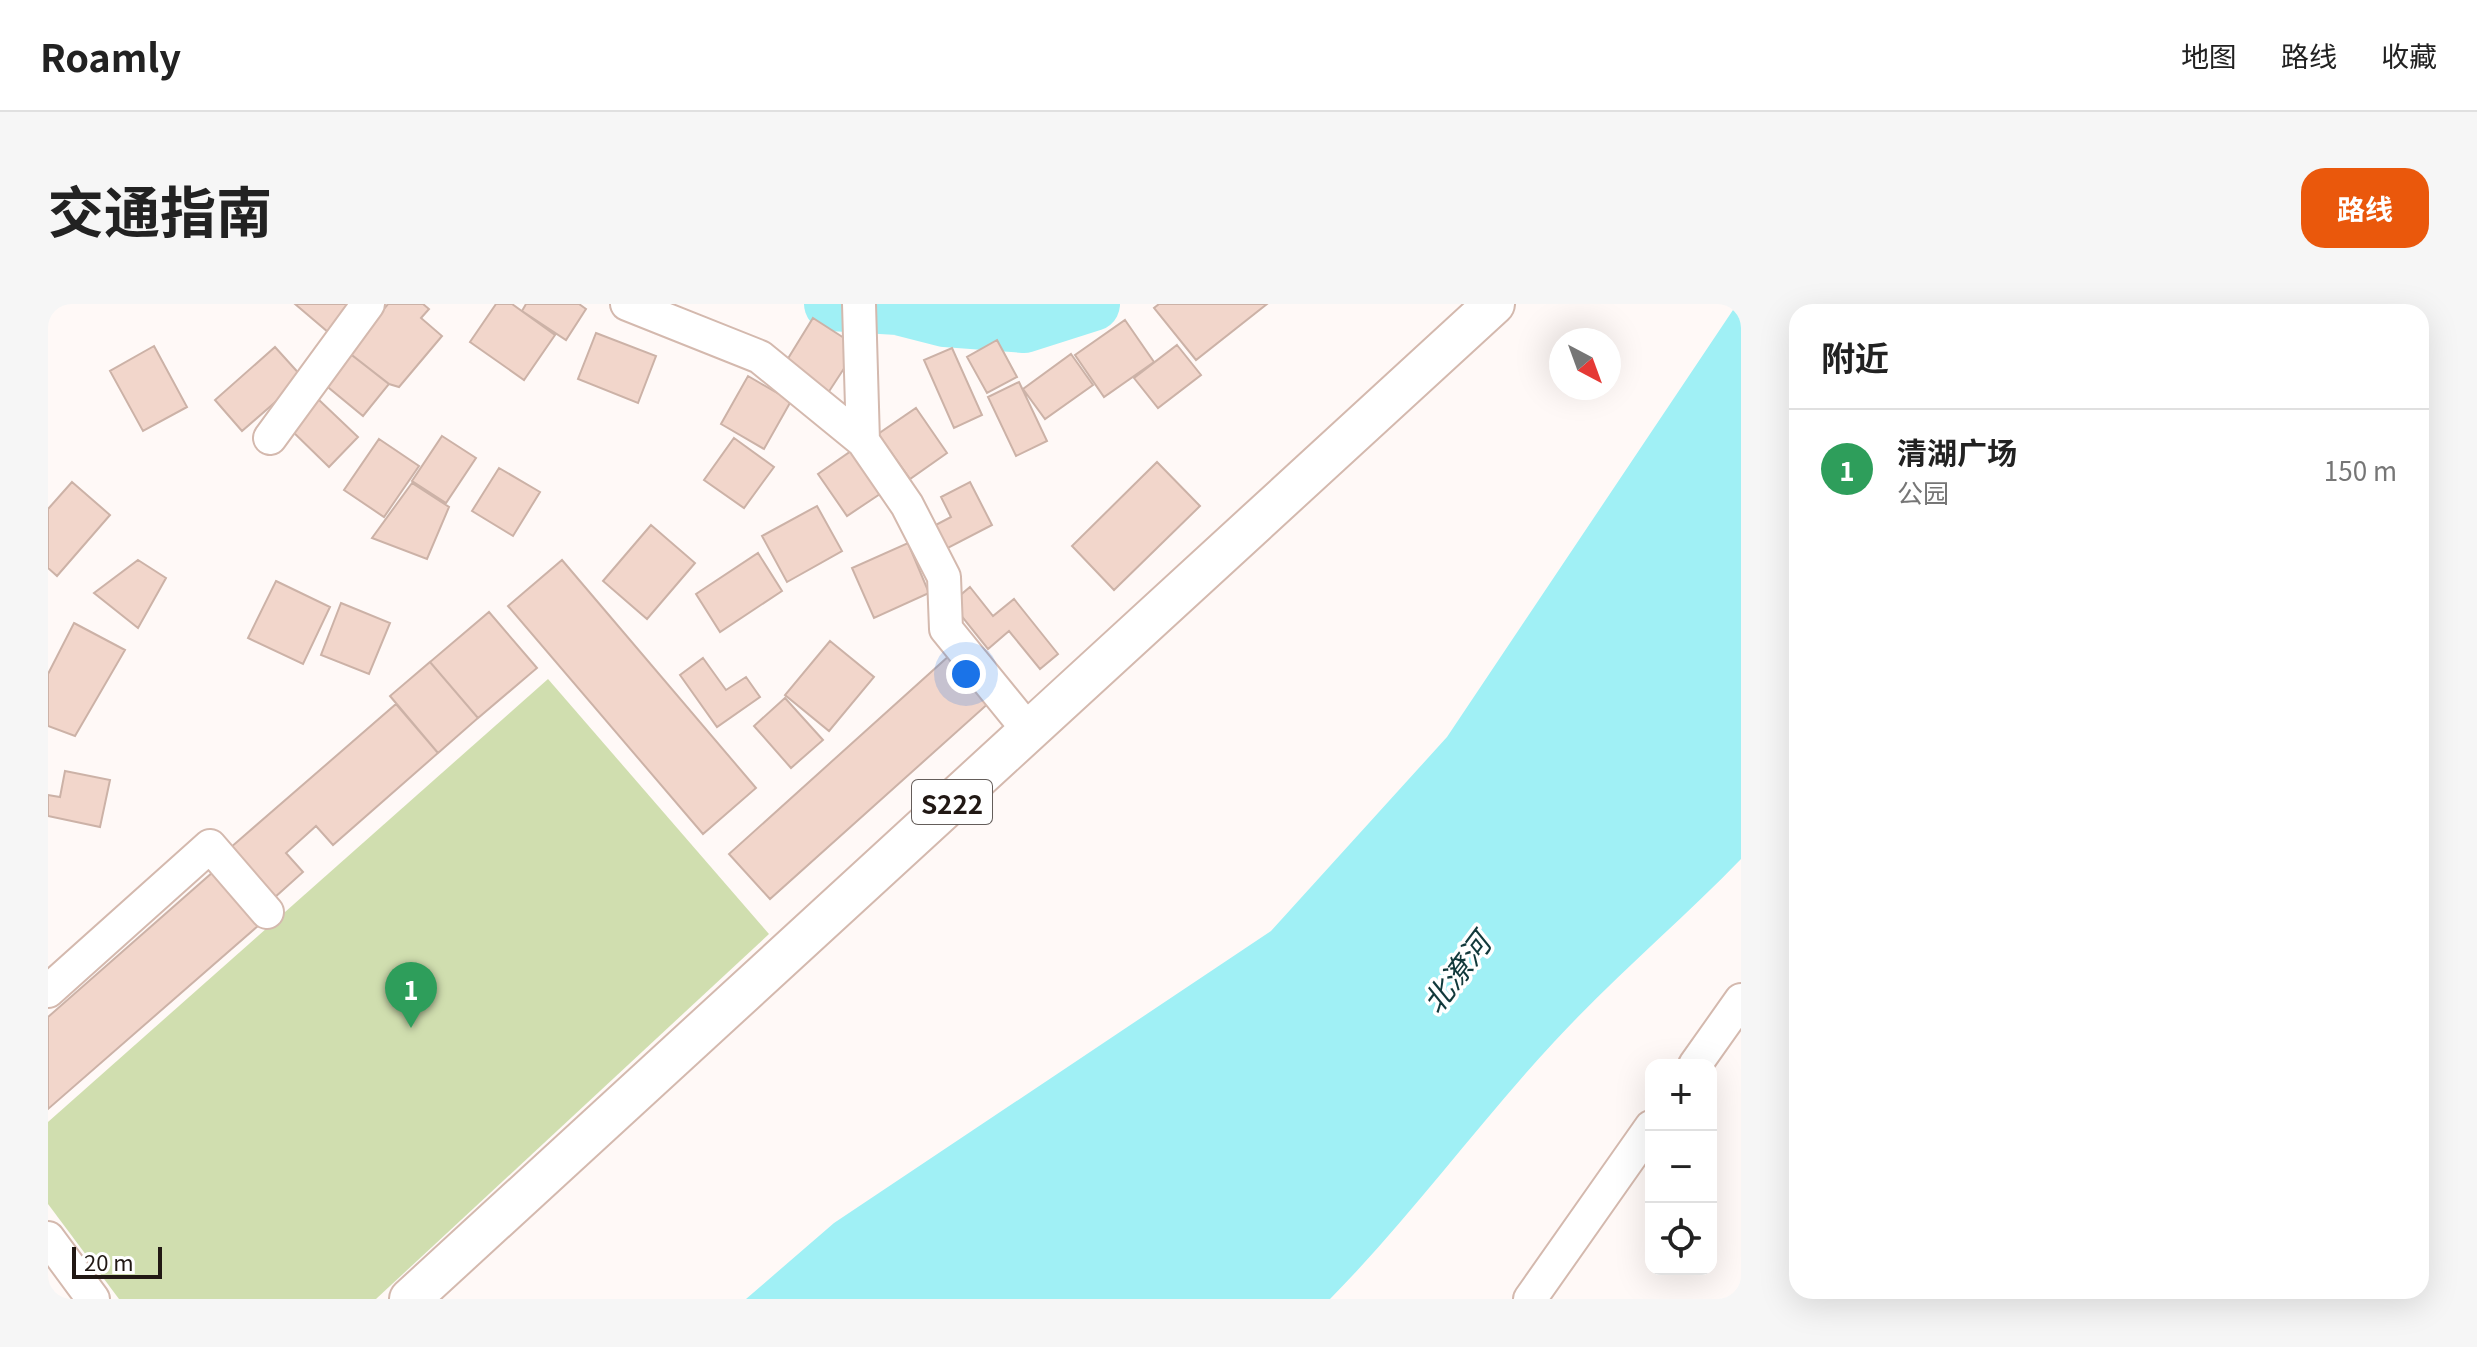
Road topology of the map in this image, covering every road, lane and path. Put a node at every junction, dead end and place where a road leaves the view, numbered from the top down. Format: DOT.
graph roads {
  1 [pos="368,304"];
  2 [pos="627,304"];
  3 [pos="859,304"];
  4 [pos="1494,304"];
  5 [pos="270,438"];
  6 [pos="863,441"];
  7 [pos="1029,731"];
  8 [pos="267,912"];
  9 [pos="48,991"];
  10 [pos="1741,1000"];
  11 [pos="1699,1059"];
  12 [pos="1648,1131"];
  13 [pos="48,1238"];
  14 [pos="79,1294"];
  15 [pos="410,1299"];
  16 [pos="1530,1299"];
  1 -- 5 [label="street"];
  2 -- 6 [label="street"];
  3 -- 6 [label="street"];
  4 -- 7 [label="main road, S222"];
  6 -- 7 [label="street"];
  7 -- 15 [label="main road, S222"];
  8 -- 9 [label="street"];
  10 -- 11 [label="street"];
  12 -- 16 [label="street"];
  13 -- 14 [label="street"];
}
